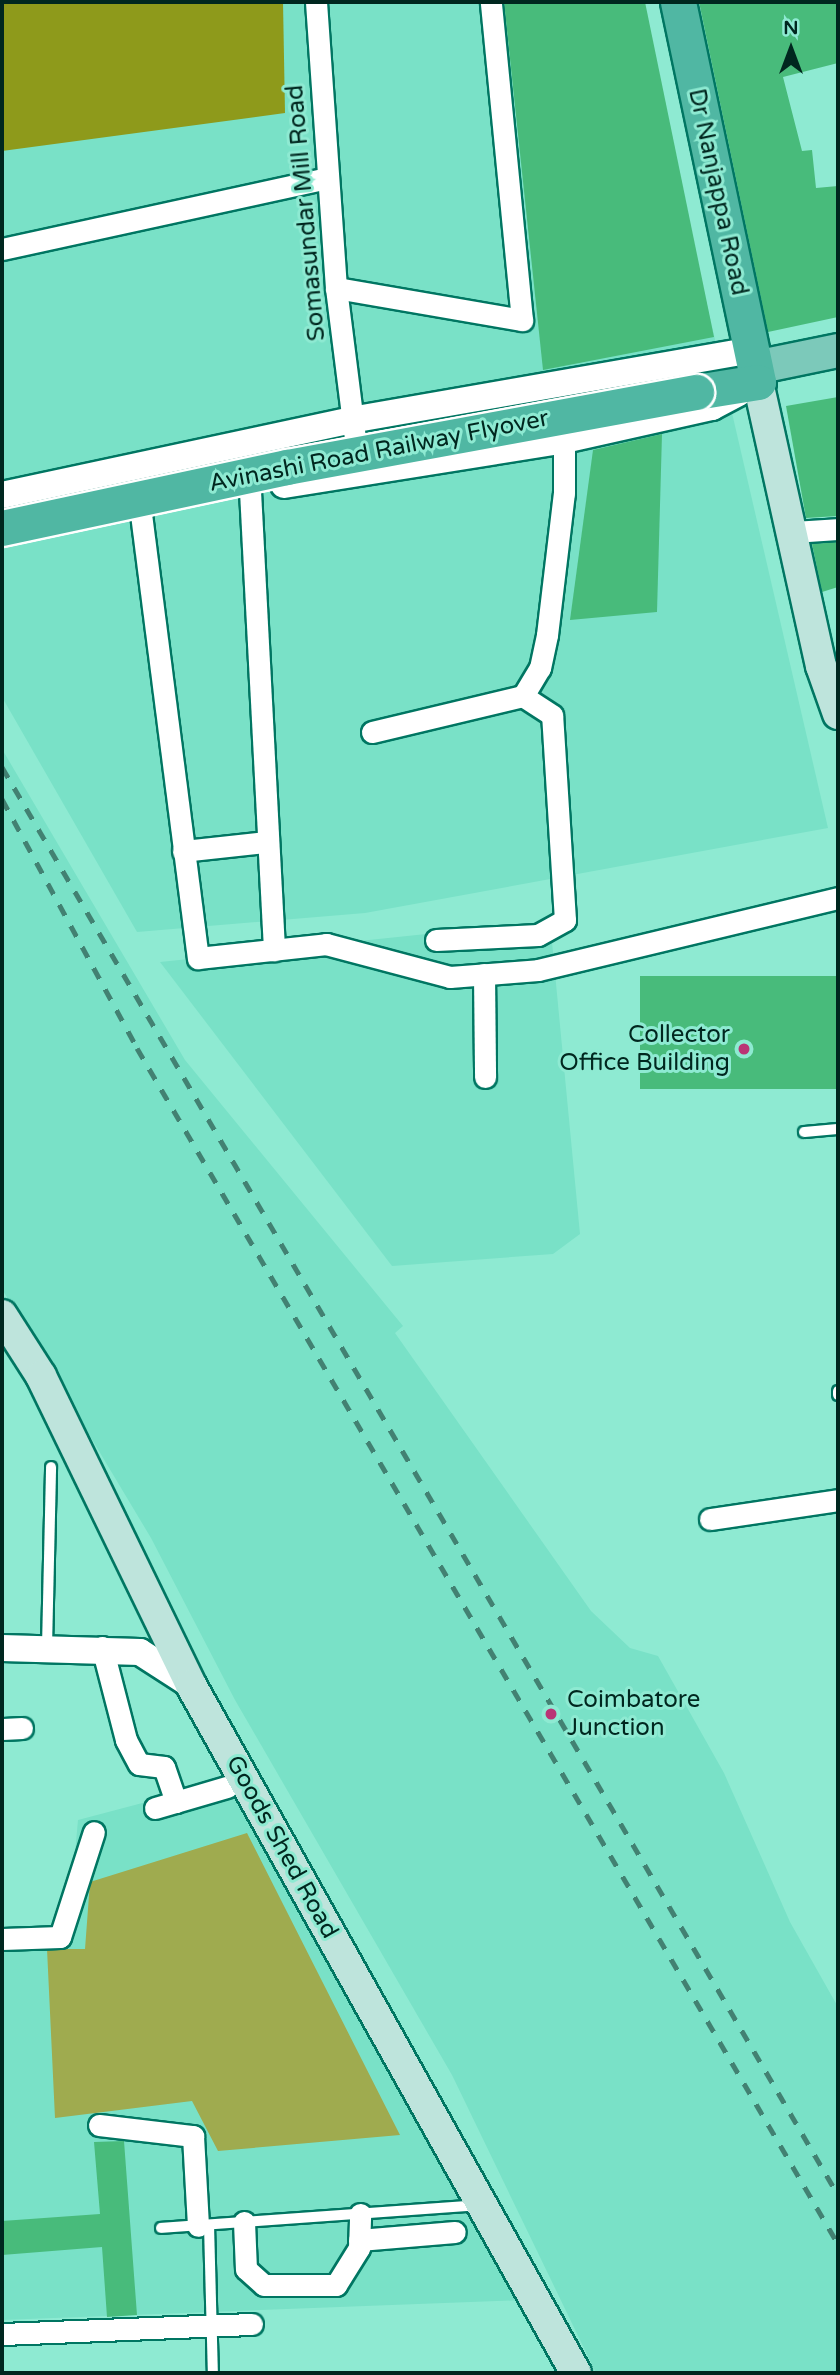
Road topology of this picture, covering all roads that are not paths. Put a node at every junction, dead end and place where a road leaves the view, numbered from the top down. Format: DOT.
graph roads {
  1 [pos="316,2"];
  2 [pos="491,2"];
  3 [pos="658,2"];
  4 [pos="678,2"];
  5 [pos="327,178"];
  6 [pos="2,249"];
  7 [pos="336,288"];
  8 [pos="838,350"];
  9 [pos="746,364"];
  10 [pos="838,369"];
  11 [pos="694,383"];
  12 [pos="564,440"];
  13 [pos="355,445"];
  14 [pos="323,450"];
  15 [pos="250,491"];
  16 [pos="2,495"];
  17 [pos="2,511"];
  18 [pos="141,514"];
  19 [pos="2,528"];
  20 [pos="838,529"];
  21 [pos="792,532"];
  22 [pos="2,544"];
  23 [pos="523,696"];
  24 [pos="838,714"];
  25 [pos="372,732"];
  26 [pos="267,842"];
  27 [pos="183,851"];
  28 [pos="838,898"];
  29 [pos="436,940"];
  30 [pos="274,950"];
  31 [pos="484,974"];
  32 [pos="485,1077"];
  33 [pos="838,1129"];
  34 [pos="804,1132"];
  35 [pos="2,1315"];
  36 [pos="51,1467"];
  37 [pos="838,1500"];
  38 [pos="710,1519"];
  39 [pos="47,1647"];
  40 [pos="102,1647"];
  41 [pos="2,1648"];
  42 [pos="191,1685"];
  43 [pos="226,1787"];
  44 [pos="176,1802"];
  45 [pos="155,1808"];
  46 [pos="94,1832"];
  47 [pos="2,1939"];
  48 [pos="99,2126"];
  49 [pos="482,2205"];
  50 [pos="360,2214"];
  51 [pos="244,2222"];
  52 [pos="203,2225"];
  53 [pos="161,2228"];
  54 [pos="455,2232"];
  55 [pos="359,2240"];
  56 [pos="252,2325"];
  57 [pos="212,2326"];
  58 [pos="2,2334"];
  59 [pos="214,2373"];
  60 [pos="576,2373"];
  1 -- 5 [label="street, Somasundar Mill Road"];
  2 -- 7 [label="street"];
  3 -- 9 [label="highway, Dr Nanjappa Road"];
  4 -- 9 [label="highway, Dr Nanjappa Road"];
  5 -- 6 [label="street"];
  5 -- 7 [label="street, Somasundar Mill Road"];
  7 -- 13 [label="street, Somasundar Mill Road"];
  8 -- 9 [label="main road"];
  9 -- 10 [label="main road"];
  9 -- 11 [label="highway, Avinashi Road Railway Flyover"];
  9 -- 12 [label="street"];
  9 -- 13 [label="street"];
  9 -- 21 [label="main road"];
  11 -- 17 [label="highway, Avinashi Road Railway Flyover"];
  11 -- 19 [label="highway, Avinashi Road Railway Flyover, bridge"];
  12 -- 13 [label="street"];
  12 -- 23 [label="street"];
  13 -- 14 [label="main road"];
  13 -- 15 [label="street"];
  13 -- 16 [label="street"];
  15 -- 18 [label="street"];
  15 -- 26 [label="street"];
  18 -- 22 [label="street"];
  18 -- 27 [label="street"];
  20 -- 21 [label="street"];
  21 -- 24 [label="main road"];
  23 -- 25 [label="street"];
  23 -- 29 [label="street"];
  26 -- 27 [label="street"];
  26 -- 30 [label="street"];
  27 -- 30 [label="street"];
  28 -- 31 [label="street"];
  30 -- 31 [label="street"];
  31 -- 32 [label="street"];
  33 -- 34 [label="lane"];
  35 -- 42 [label="main road, Goods Shed Road"];
  36 -- 39 [label="lane"];
  37 -- 38 [label="street"];
  39 -- 40 [label="street"];
  39 -- 41 [label="street"];
  40 -- 42 [label="street"];
  40 -- 44 [label="street"];
  42 -- 49 [label="main road, Goods Shed Road"];
  43 -- 44 [label="street"];
  44 -- 45 [label="street"];
  46 -- 47 [label="street"];
  48 -- 52 [label="street"];
  49 -- 50 [label="lane"];
  49 -- 60 [label="main road, Goods Shed Road"];
  50 -- 51 [label="lane"];
  50 -- 55 [label="street"];
  51 -- 52 [label="lane"];
  51 -- 55 [label="street"];
  52 -- 53 [label="lane"];
  52 -- 57 [label="lane"];
  54 -- 55 [label="street"];
  56 -- 57 [label="street"];
  57 -- 58 [label="street"];
  57 -- 59 [label="lane"];
}
